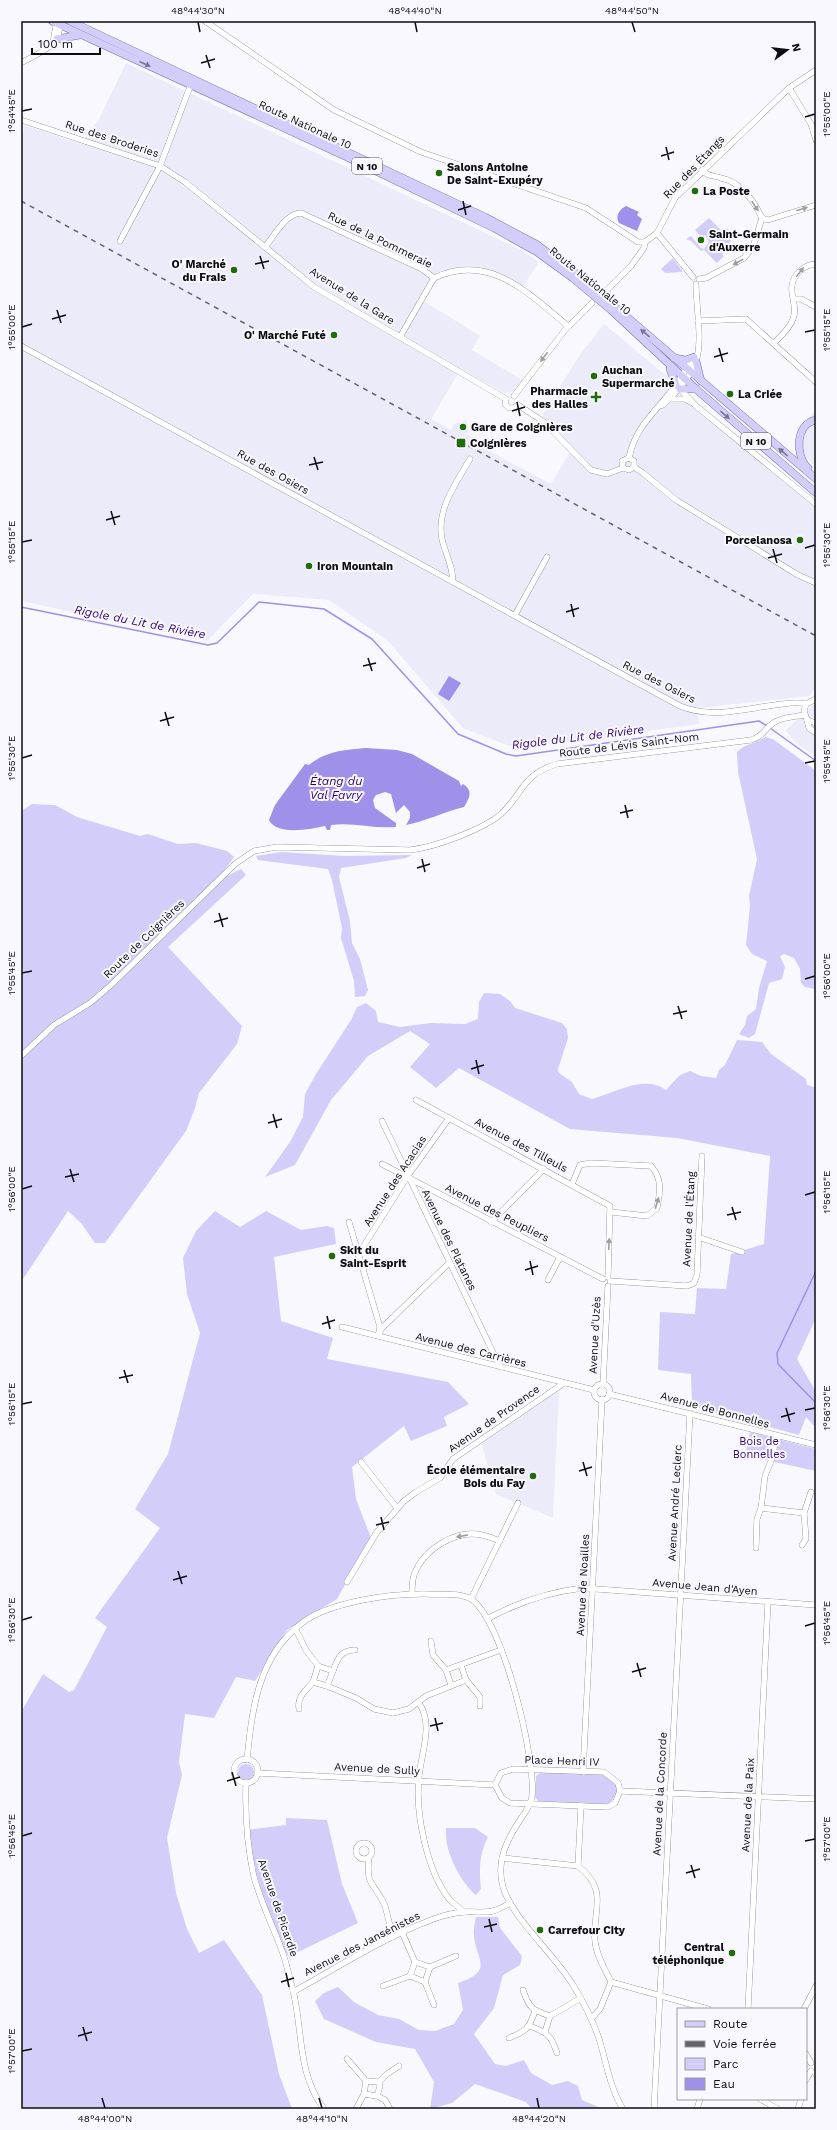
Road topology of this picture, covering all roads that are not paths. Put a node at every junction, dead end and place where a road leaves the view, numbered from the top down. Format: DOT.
graph roads {
  1 [pos="70,21"];
  2 [pos="205,21"];
  3 [pos="56,22"];
  4 [pos="85,28"];
  5 [pos="80,35"];
  6 [pos="55,41"];
  7 [pos="21,63"];
  8 [pos="816,70"];
  9 [pos="191,84"];
  10 [pos="789,88"];
  11 [pos="21,120"];
  12 [pos="816,140"];
  13 [pos="160,166"];
  14 [pos="702,170"];
  15 [pos="816,205"];
  16 [pos="762,218"];
  17 [pos="657,233"];
  18 [pos="120,241"];
  19 [pos="645,242"];
  20 [pos="265,246"];
  21 [pos="816,264"];
  22 [pos="434,278"];
  23 [pos="696,280"];
  24 [pos="605,292"];
  25 [pos="794,299"];
  26 [pos="592,303"];
  27 [pos="816,307"];
  28 [pos="698,321"];
  29 [pos="568,326"];
  30 [pos="400,337"];
  31 [pos="774,343"];
  32 [pos="21,346"];
  33 [pos="696,357"];
  34 [pos="674,358"];
  35 [pos="665,360"];
  36 [pos="686,374"];
  37 [pos="701,382"];
  38 [pos="816,382"];
  39 [pos="678,387"];
  40 [pos="696,389"];
  41 [pos="710,389"];
  42 [pos="514,396"];
  43 [pos="506,399"];
  44 [pos="669,399"];
  45 [pos="518,405"];
  46 [pos="660,406"];
  47 [pos="696,406"];
  48 [pos="816,420"];
  49 [pos="629,458"];
  50 [pos="470,459"];
  51 [pos="634,467"];
  52 [pos="623,468"];
  53 [pos="810,474"];
  54 [pos="798,478"];
  55 [pos="816,479"];
  56 [pos="816,493"];
  57 [pos="816,498"];
  58 [pos="816,504"];
  59 [pos="547,557"];
  60 [pos="452,581"];
  61 [pos="816,583"];
  62 [pos="515,615"];
  63 [pos="815,698"];
  64 [pos="806,704"];
  65 [pos="806,717"];
  66 [pos="816,723"];
  67 [pos="816,731"];
  68 [pos="284,847"];
  69 [pos="21,1056"];
  70 [pos="416,1100"];
  71 [pos="450,1118"];
  72 [pos="382,1121"];
  73 [pos="702,1156"];
  74 [pos="382,1164"];
  75 [pos="544,1169"];
  76 [pos="408,1177"];
  77 [pos="572,1184"];
  78 [pos="611,1212"];
  79 [pos="349,1222"];
  80 [pos="491,1222"];
  81 [pos="698,1237"];
  82 [pos="742,1252"];
  83 [pos="358,1256"];
  84 [pos="560,1257"];
  85 [pos="449,1263"];
  86 [pos="548,1280"];
  87 [pos="607,1281"];
  88 [pos="342,1328"];
  89 [pos="378,1336"];
  90 [pos="500,1367"];
  91 [pos="564,1383"];
  92 [pos="603,1384"];
  93 [pos="594,1390"];
  94 [pos="609,1394"];
  95 [pos="602,1400"];
  96 [pos="690,1413"];
  97 [pos="776,1436"];
  98 [pos="816,1445"];
  99 [pos="362,1462"];
  100 [pos="811,1492"];
  101 [pos="518,1502"];
  102 [pos="397,1508"];
  103 [pos="761,1508"];
  104 [pos="804,1513"];
  105 [pos="500,1541"];
  106 [pos="802,1545"];
  107 [pos="756,1548"];
  108 [pos="347,1582"];
  109 [pos="593,1588"];
  110 [pos="412,1594"];
  111 [pos="680,1594"];
  112 [pos="471,1599"];
  113 [pos="768,1602"];
  114 [pos="816,1605"];
  115 [pos="487,1619"];
  116 [pos="295,1628"];
  117 [pos="431,1642"];
  118 [pos="355,1650"];
  119 [pos="501,1650"];
  120 [pos="461,1665"];
  121 [pos="318,1666"];
  122 [pos="446,1670"];
  123 [pos="333,1671"];
  124 [pos="466,1680"];
  125 [pos="313,1682"];
  126 [pos="327,1686"];
  127 [pos="451,1686"];
  128 [pos="419,1703"];
  129 [pos="480,1706"];
  130 [pos="299,1709"];
  131 [pos="247,1760"];
  132 [pos="532,1769"];
  133 [pos="257,1772"];
  134 [pos="583,1772"];
  135 [pos="418,1781"];
  136 [pos="246,1783"];
  137 [pos="496,1785"];
  138 [pos="620,1791"];
  139 [pos="670,1793"];
  140 [pos="759,1797"];
  141 [pos="816,1799"];
  142 [pos="531,1804"];
  143 [pos="581,1806"];
  144 [pos="369,1857"];
  145 [pos="502,1858"];
  146 [pos="578,1866"];
  147 [pos="510,1902"];
  148 [pos="464,1912"];
  149 [pos="402,1932"];
  150 [pos="393,1937"];
  151 [pos="456,1956"];
  152 [pos="415,1962"];
  153 [pos="430,1967"];
  154 [pos="410,1976"];
  155 [pos="425,1982"];
  156 [pos="611,1982"];
  157 [pos="383,1986"];
  158 [pos="816,1986"];
  159 [pos="523,1990"];
  160 [pos="293,1992"];
  161 [pos="814,1993"];
  162 [pos="660,1995"];
  163 [pos="580,1998"];
  164 [pos="434,2005"];
  165 [pos="705,2008"];
  166 [pos="748,2008"];
  167 [pos="805,2008"];
  168 [pos="535,2011"];
  169 [pos="550,2016"];
  170 [pos="592,2019"];
  171 [pos="530,2026"];
  172 [pos="545,2032"];
  173 [pos="509,2038"];
  174 [pos="557,2053"];
  175 [pos="347,2059"];
  176 [pos="814,2062"];
  177 [pos="399,2066"];
  178 [pos="814,2073"];
  179 [pos="366,2081"];
  180 [pos="379,2082"];
  181 [pos="364,2094"];
  182 [pos="377,2096"];
  183 [pos="762,2100"];
  184 [pos="324,2109"];
  185 [pos="356,2109"];
  186 [pos="390,2109"];
  187 [pos="623,2109"];
  188 [pos="654,2109"];
  189 [pos="778,2109"];
  1 -- 4 [label="main road, Route Nationale 10 / N 10"];
  2 -- 19 [label="street"];
  3 -- 4 [label="main road, N 10"];
  3 -- 5 [label="main road, Route Nationale 10 / N 10"];
  3 -- 6 [label="street"];
  34 -- 4 [label="main road, Route Nationale 10 / N 10, one-way"];
  5 -- 6 [label="main road"];
  5 -- 9 [label="main road, Route Nationale 10 / N 10, one-way"];
  6 -- 7 [label="street"];
  8 -- 10 [label="street, Rue des Étangs"];
  9 -- 13 [label="street, Rue des Broderies"];
  9 -- 35 [label="main road, Route Nationale 10 / N 10"];
  10 -- 12 [label="street"];
  10 -- 14 [label="street, Rue des Étangs"];
  11 -- 13 [label="street, Rue des Broderies"];
  13 -- 18 [label="street"];
  13 -- 20 [label="street, Avenue de la Gare"];
  14 -- 16 [label="street, one-way"];
  14 -- 17 [label="street, Rue des Étangs"];
  16 -- 15 [label="street, one-way"];
  16 -- 23 [label="street, one-way"];
  17 -- 19 [label="street, Rue des Étangs"];
  17 -- 23 [label="street"];
  19 -- 24 [label="street, Rue des Étangs"];
  20 -- 22 [label="street, Rue de la Pommeraie"];
  20 -- 30 [label="street, Avenue de la Gare"];
  25 -- 21 [label="street, one-way"];
  22 -- 29 [label="street"];
  22 -- 30 [label="street, Rue de la Pommeraie"];
  23 -- 28 [label="street"];
  25 -- 27 [label="street"];
  25 -- 31 [label="street"];
  26 -- 29 [label="street"];
  28 -- 31 [label="street"];
  28 -- 33 [label="street"];
  29 -- 42 [label="street, one-way"];
  30 -- 43 [label="street, Avenue de la Gare"];
  31 -- 38 [label="street"];
  32 -- 60 [label="street, Rue des Osiers"];
  33 -- 34 [label="main road"];
  33 -- 36 [label="street"];
  33 -- 37 [label="main road"];
  34 -- 36 [label="main road, N 10"];
  35 -- 36 [label="main road"];
  35 -- 39 [label="main road"];
  36 -- 37 [label="main road, N 10"];
  36 -- 39 [label="street"];
  36 -- 40 [label="main road, N 10"];
  36 -- 41 [label="main road"];
  37 -- 41 [label="main road, N 10"];
  39 -- 40 [label="main road"];
  39 -- 44 [label="street"];
  39 -- 46 [label="street"];
  39 -- 47 [label="street"];
  40 -- 54 [label="main road, N 10, one-way"];
  53 -- 41 [label="main road, N 10, one-way"];
  42 -- 43 [label="street"];
  42 -- 45 [label="street"];
  43 -- 45 [label="street, Avenue de la Gare"];
  44 -- 46 [label="street"];
  44 -- 47 [label="street"];
  45 -- 52 [label="street, Avenue de la Gare"];
  46 -- 49 [label="street"];
  47 -- 58 [label="street"];
  48 -- 53 [label="main road"];
  49 -- 51 [label="street"];
  49 -- 52 [label="street"];
  50 -- 60 [label="street"];
  51 -- 52 [label="street"];
  51 -- 61 [label="street"];
  53 -- 55 [label="main road, N 10"];
  54 -- 56 [label="main road, N 10"];
  54 -- 57 [label="main road"];
  59 -- 62 [label="street"];
  60 -- 62 [label="street, Rue des Osiers"];
  62 -- 64 [label="street, Rue des Osiers"];
  63 -- 64 [label="street"];
  64 -- 65 [label="street"];
  65 -- 66 [label="street"];
  65 -- 67 [label="street"];
  65 -- 68 [label="street, Route de Lévis Saint-Nom"];
  66 -- 67 [label="street"];
  68 -- 69 [label="street, Route de Coignières"];
  70 -- 71 [label="street, Avenue des Tilleuls"];
  71 -- 75 [label="street, Avenue des Tilleuls"];
  71 -- 76 [label="street, Avenue des Acacias"];
  72 -- 76 [label="street, Avenue des Platanes"];
  73 -- 81 [label="street, Avenue de l'Étang"];
  74 -- 76 [label="street, Avenue des Peupliers"];
  75 -- 77 [label="street, Avenue des Tilleuls"];
  75 -- 80 [label="street"];
  76 -- 80 [label="street, Avenue des Peupliers"];
  76 -- 83 [label="street, Avenue des Acacias"];
  76 -- 85 [label="street, Avenue des Platanes"];
  77 -- 78 [label="street, Avenue des Tilleuls"];
  78 -- 77 [label="street, one-way"];
  87 -- 78 [label="street, Avenue d'Uzès, one-way"];
  79 -- 83 [label="street"];
  80 -- 84 [label="street, Avenue des Peupliers"];
  81 -- 82 [label="street"];
  81 -- 87 [label="street, Avenue de l'Étang"];
  83 -- 89 [label="street"];
  84 -- 86 [label="street"];
  84 -- 87 [label="street, Avenue des Peupliers"];
  85 -- 89 [label="street"];
  85 -- 90 [label="street, Avenue des Platanes"];
  87 -- 92 [label="street, Avenue d'Uzès"];
  88 -- 89 [label="street, Avenue des Carrières"];
  89 -- 90 [label="street, Avenue des Carrières"];
  90 -- 91 [label="street, Avenue des Carrières"];
  91 -- 93 [label="street, Avenue des Carrières"];
  91 -- 102 [label="street, Avenue de Provence"];
  92 -- 93 [label="street"];
  92 -- 94 [label="street"];
  93 -- 95 [label="street"];
  94 -- 95 [label="street"];
  94 -- 96 [label="street, Avenue de Bonnelles"];
  95 -- 109 [label="street, Avenue de Noailles"];
  96 -- 97 [label="street, Avenue de Bonnelles"];
  96 -- 111 [label="street, Avenue André Leclerc"];
  97 -- 98 [label="street, Avenue de Bonnelles"];
  97 -- 103 [label="street"];
  99 -- 102 [label="street"];
  100 -- 104 [label="street"];
  101 -- 105 [label="street"];
  102 -- 108 [label="street, Avenue de Provence"];
  103 -- 104 [label="street"];
  103 -- 107 [label="street"];
  104 -- 106 [label="street"];
  105 -- 110 [label="street, one-way"];
  105 -- 112 [label="street"];
  109 -- 111 [label="street, Avenue Jean d'Ayen"];
  109 -- 115 [label="street, Avenue Jean d'Ayen"];
  109 -- 134 [label="street, Avenue de Noailles"];
  110 -- 112 [label="street"];
  110 -- 116 [label="street"];
  111 -- 113 [label="street, Avenue Jean d'Ayen"];
  111 -- 139 [label="street, Avenue de la Concorde"];
  112 -- 115 [label="street"];
  113 -- 114 [label="street, Avenue Jean d'Ayen"];
  113 -- 140 [label="street, Avenue de la Paix"];
  115 -- 119 [label="street"];
  116 -- 121 [label="street"];
  116 -- 131 [label="street"];
  117 -- 122 [label="street"];
  118 -- 123 [label="street"];
  119 -- 120 [label="street"];
  119 -- 132 [label="street"];
  120 -- 122 [label="street"];
  120 -- 124 [label="street"];
  121 -- 123 [label="street"];
  121 -- 125 [label="street"];
  122 -- 127 [label="street"];
  123 -- 126 [label="street"];
  124 -- 127 [label="street"];
  124 -- 129 [label="street"];
  125 -- 126 [label="street"];
  125 -- 130 [label="street"];
  126 -- 128 [label="street"];
  127 -- 128 [label="street"];
  128 -- 135 [label="street"];
  131 -- 133 [label="street"];
  131 -- 136 [label="street"];
  132 -- 134 [label="street, Place Henri IV"];
  132 -- 137 [label="street, Place Henri IV"];
  132 -- 142 [label="street"];
  133 -- 135 [label="street, Avenue de Sully"];
  133 -- 136 [label="street"];
  134 -- 138 [label="street, Place Henri IV"];
  135 -- 137 [label="street, Avenue de Sully"];
  135 -- 148 [label="street"];
  136 -- 160 [label="street, Avenue de Picardie"];
  137 -- 142 [label="street"];
  138 -- 139 [label="street"];
  138 -- 143 [label="street"];
  139 -- 140 [label="street"];
  139 -- 162 [label="street, Avenue de la Concorde"];
  140 -- 141 [label="street"];
  140 -- 166 [label="street, Avenue de la Paix"];
  142 -- 143 [label="street"];
  142 -- 145 [label="street"];
  143 -- 146 [label="street"];
  144 -- 150 [label="street"];
  145 -- 146 [label="street"];
  145 -- 147 [label="street"];
  146 -- 156 [label="street"];
  147 -- 148 [label="street, Avenue des Jansénistes"];
  147 -- 163 [label="street"];
  148 -- 149 [label="street, Avenue des Jansénistes"];
  149 -- 150 [label="street, Avenue des Jansénistes"];
  149 -- 152 [label="street"];
  150 -- 160 [label="street, Avenue des Jansénistes"];
  151 -- 153 [label="street"];
  152 -- 153 [label="street"];
  152 -- 154 [label="street"];
  153 -- 155 [label="street"];
  154 -- 155 [label="street"];
  154 -- 157 [label="street"];
  155 -- 164 [label="street"];
  156 -- 162 [label="street"];
  156 -- 170 [label="street"];
  158 -- 161 [label="street"];
  159 -- 168 [label="street"];
  160 -- 184 [label="street, Avenue de Picardie"];
  161 -- 167 [label="street"];
  162 -- 165 [label="street"];
  162 -- 188 [label="street, Avenue de la Concorde"];
  163 -- 169 [label="street"];
  163 -- 170 [label="street"];
  168 -- 169 [label="street"];
  168 -- 171 [label="street"];
  169 -- 172 [label="street"];
  170 -- 187 [label="street"];
  171 -- 172 [label="street"];
  171 -- 173 [label="street"];
  172 -- 174 [label="street"];
  175 -- 179 [label="street"];
  176 -- 178 [label="street"];
  177 -- 180 [label="street"];
  179 -- 180 [label="street"];
  179 -- 181 [label="street"];
  180 -- 182 [label="street"];
  181 -- 182 [label="street"];
  181 -- 185 [label="street"];
  182 -- 186 [label="street"];
  183 -- 189 [label="street"];
}
